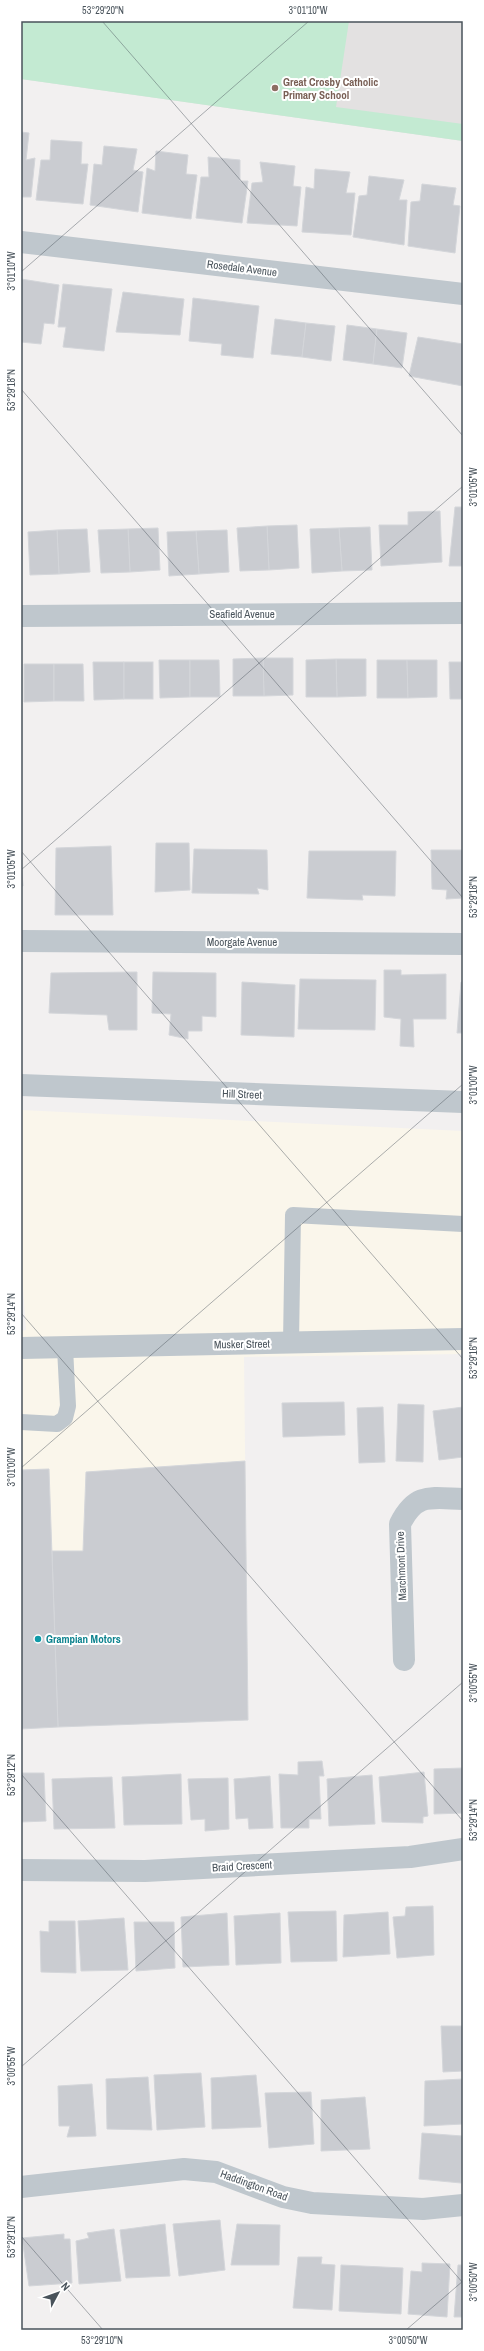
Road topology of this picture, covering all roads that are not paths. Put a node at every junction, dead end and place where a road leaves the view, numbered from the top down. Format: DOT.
graph roads {
  1 [pos="21,242"];
  2 [pos="463,294"];
  3 [pos="463,613"];
  4 [pos="21,616"];
  5 [pos="21,941"];
  6 [pos="463,944"];
  7 [pos="21,1085"];
  8 [pos="463,1102"];
  9 [pos="463,1224"];
  10 [pos="463,1339"];
  11 [pos="291,1343"];
  12 [pos="21,1348"];
  13 [pos="65,1348"];
  14 [pos="21,1422"];
  15 [pos="463,1499"];
  16 [pos="404,1660"];
  17 [pos="463,1849"];
  18 [pos="21,1870"];
  19 [pos="21,2187"];
  20 [pos="463,2204"];
  1 -- 2 [label="street, Rosedale Avenue"];
  3 -- 4 [label="street, Seafield Avenue"];
  5 -- 6 [label="street, Moorgate Avenue"];
  7 -- 8 [label="street, Hill Street"];
  9 -- 11 [label="lane"];
  10 -- 11 [label="street, Musker Street"];
  11 -- 13 [label="street, Musker Street"];
  12 -- 13 [label="street, Musker Street"];
  13 -- 14 [label="lane"];
  15 -- 16 [label="street, Marchmont Drive"];
  17 -- 18 [label="street, Braid Crescent"];
  19 -- 20 [label="street, Haddington Road"];
}
